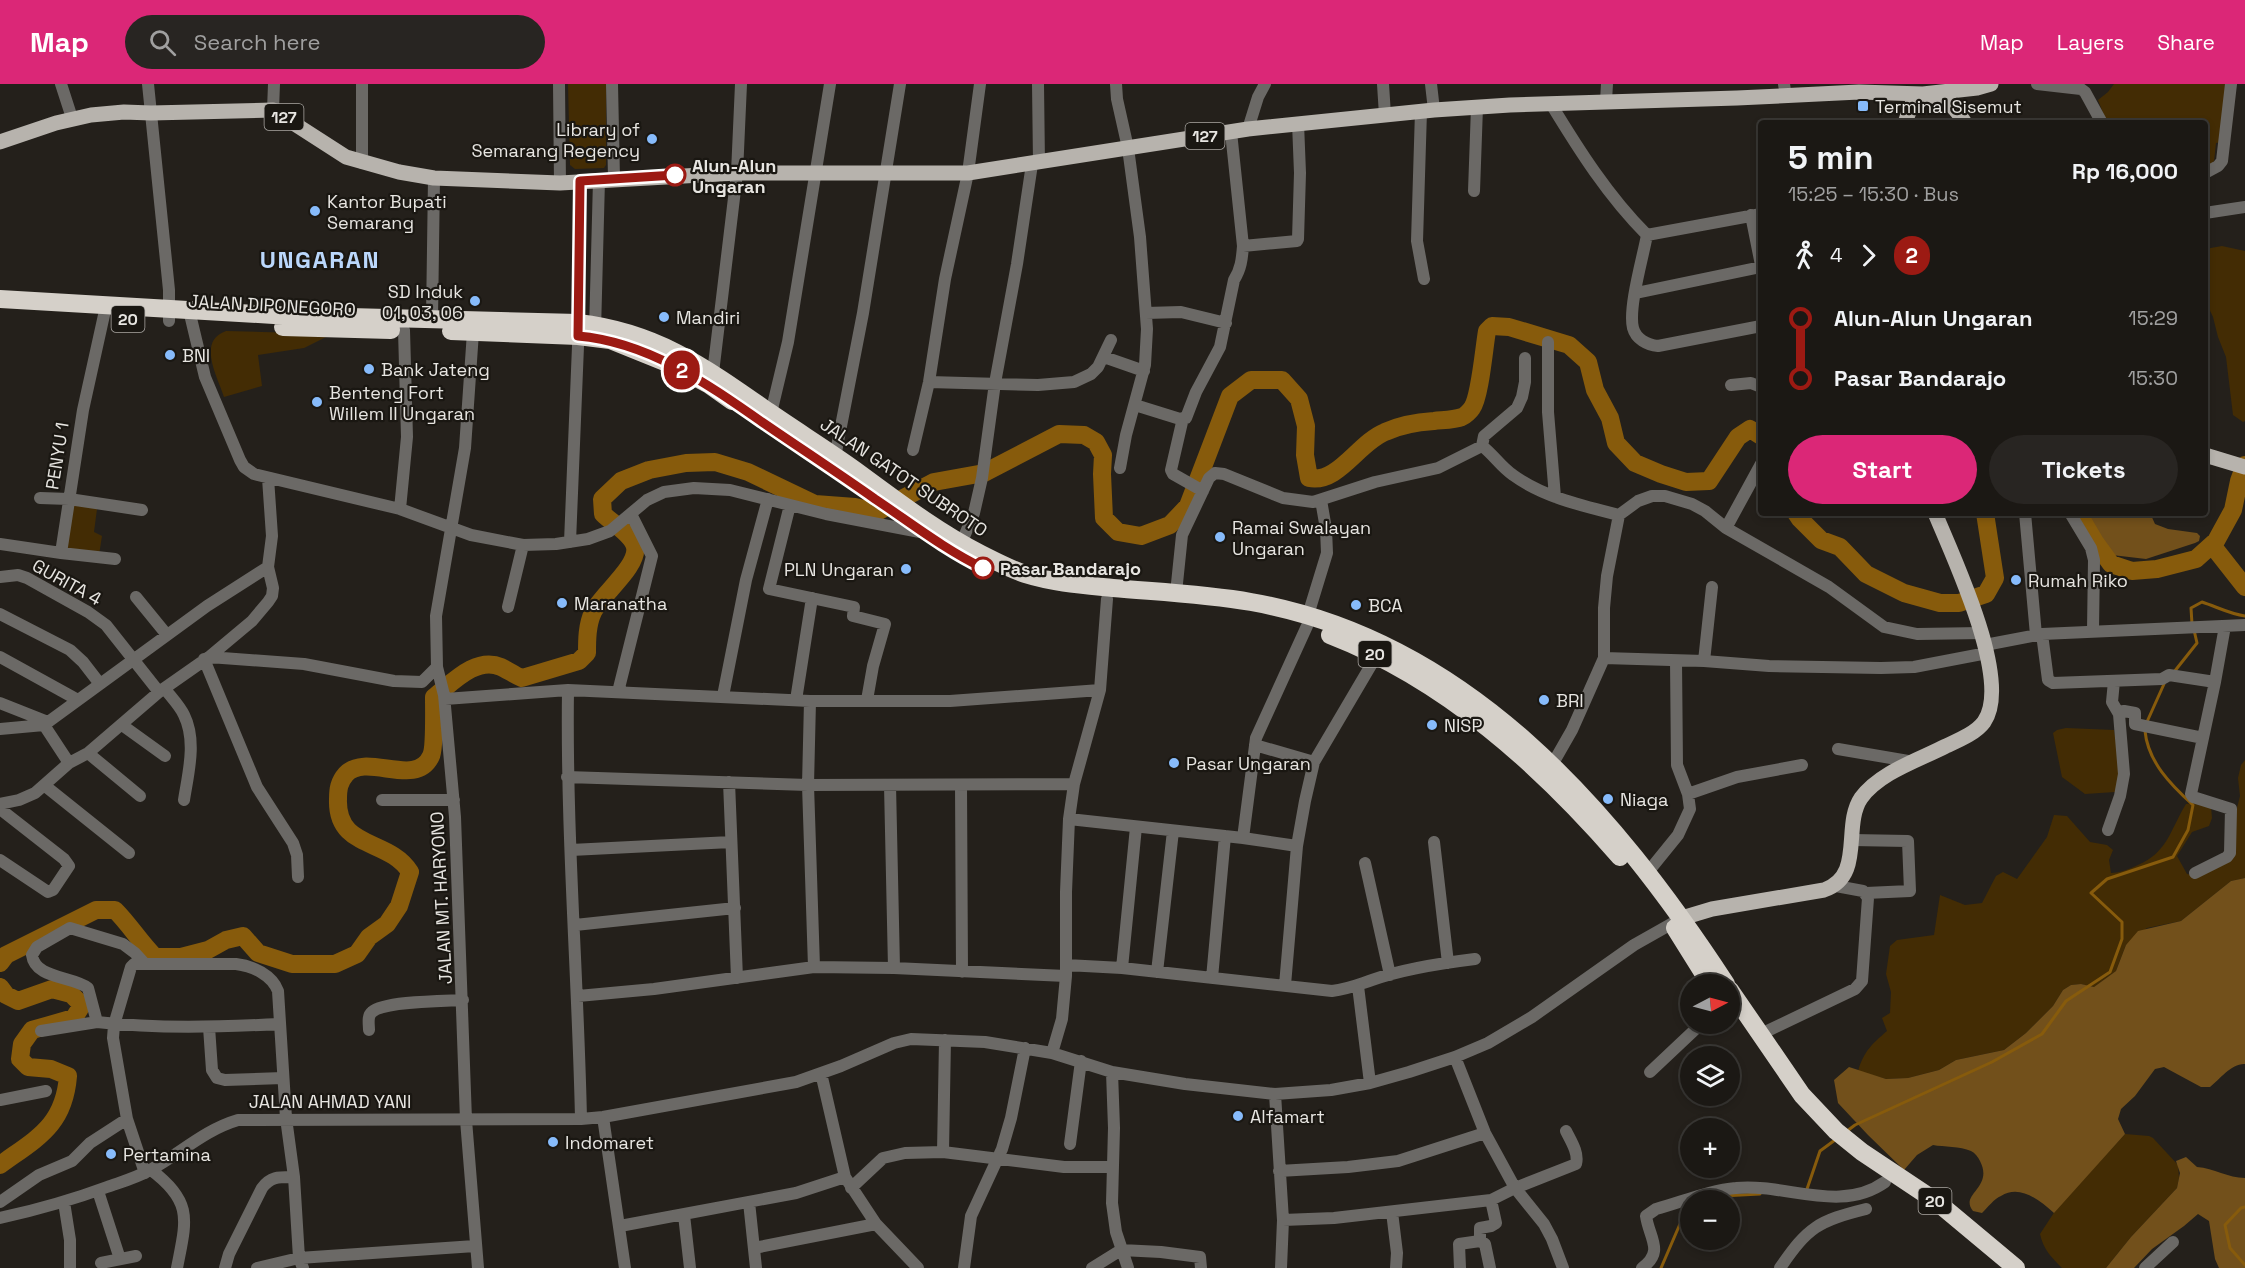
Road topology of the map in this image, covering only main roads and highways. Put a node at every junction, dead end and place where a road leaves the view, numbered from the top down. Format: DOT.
graph roads {
  1 [pos="1984,86"];
  2 [pos="1785,90"];
  3 [pos="1923,94"];
  4 [pos="1962,118"];
  5 [pos="1906,120"];
  6 [pos="0,142"];
  7 [pos="0,299"];
  8 [pos="0,311"];
  9 [pos="104,312"];
  10 [pos="191,317"];
  11 [pos="587,330"];
  12 [pos="2208,456"];
  13 [pos="2239,465"];
  14 [pos="868,487"];
  15 [pos="1936,516"];
  16 [pos="1308,621"];
  17 [pos="1677,920"];
  18 [pos="1705,974"];
  19 [pos="1718,974"];
  20 [pos="1740,1006"];
  21 [pos="1740,1027"];
  22 [pos="1838,1140"];
  23 [pos="1998,1268"];
  24 [pos="2016,1268"];
  1 -- 3 [label="main road, 127"];
  1 -- 4 [label="main road"];
  2 -- 3 [label="main road, 127"];
  2 -- 6 [label="main road, 127"];
  3 -- 4 [label="main road"];
  3 -- 5 [label="main road"];
  7 -- 9 [label="highway, JALAN DIPONEGORO / 20"];
  8 -- 9 [label="highway, JALAN DIPONEGORO / 20"];
  9 -- 10 [label="highway, JALAN DIPONEGORO / 20"];
  10 -- 11 [label="highway, JALAN DIPONEGORO / 20"];
  10 -- 11 [label="highway, JALAN DIPONEGORO / 20"];
  11 -- 14 [label="highway, JALAN GATOT SUBROTO / 20"];
  11 -- 14 [label="highway, JALAN GATOT SUBROTO / 20"];
  12 -- 13 [label="main road"];
  14 -- 16 [label="highway, JALAN GATOT SUBROTO / 20"];
  14 -- 16 [label="highway, JALAN GATOT SUBROTO / 20"];
  15 -- 17 [label="main road"];
  16 -- 17 [label="highway, JALAN GATOT SUBROTO / 20"];
  16 -- 17 [label="highway, JALAN GATOT SUBROTO / 20"];
  17 -- 18 [label="highway, JALAN GATOT SUBROTO / 20"];
  17 -- 19 [label="highway, JALAN GATOT SUBROTO / 20"];
  20 -- 22 [label="highway, 20"];
  21 -- 22 [label="highway, 20"];
  22 -- 23 [label="highway, 20"];
  22 -- 24 [label="highway, 20"];
}
